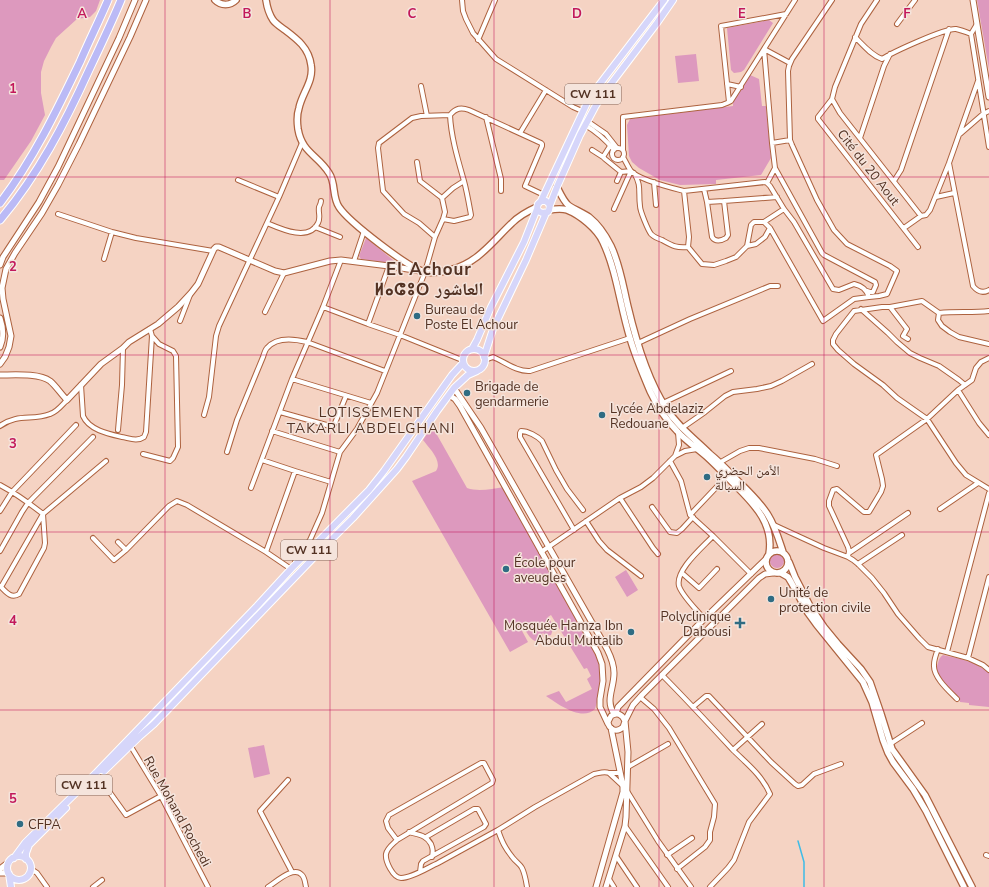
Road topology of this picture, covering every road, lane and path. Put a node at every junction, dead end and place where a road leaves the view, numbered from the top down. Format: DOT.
graph roads {
  1 [pos="108,0"];
  2 [pos="121,0"];
  3 [pos="135,0"];
  4 [pos="146,0"];
  5 [pos="215,0"];
  6 [pos="236,0"];
  7 [pos="266,0"];
  8 [pos="462,0"];
  9 [pos="495,0"];
  10 [pos="664,0"];
  11 [pos="674,0"];
  12 [pos="795,0"];
  13 [pos="832,0"];
  14 [pos="877,0"];
  15 [pos="914,0"];
  16 [pos="973,0"];
  17 [pos="786,14"];
  18 [pos="897,24"];
  19 [pos="977,24"];
  20 [pos="949,30"];
  21 [pos="971,34"];
  22 [pos="855,36"];
  23 [pos="478,40"];
  24 [pos="764,49"];
  25 [pos="890,54"];
  26 [pos="790,63"];
  27 [pos="978,81"];
  28 [pos="727,84"];
  29 [pos="421,86"];
  30 [pos="741,87"];
  31 [pos="546,90"];
  32 [pos="989,97"];
  33 [pos="832,99"];
  34 [pos="729,102"];
  35 [pos="582,111"];
  36 [pos="989,111"];
  37 [pos="983,114"];
  38 [pos="450,115"];
  39 [pos="427,116"];
  40 [pos="486,117"];
  41 [pos="586,123"];
  42 [pos="520,133"];
  43 [pos="959,134"];
  44 [pos="860,138"];
  45 [pos="790,140"];
  46 [pos="302,143"];
  47 [pos="772,143"];
  48 [pos="610,146"];
  49 [pos="989,147"];
  50 [pos="615,149"];
  51 [pos="592,150"];
  52 [pos="623,150"];
  53 [pos="603,157"];
  54 [pos="623,157"];
  55 [pos="417,162"];
  56 [pos="948,163"];
  57 [pos="775,168"];
  58 [pos="621,172"];
  59 [pos="632,172"];
  60 [pos="238,180"];
  61 [pos="464,181"];
  62 [pos="617,181"];
  63 [pos="894,181"];
  64 [pos="654,182"];
  65 [pos="768,183"];
  66 [pos="557,187"];
  67 [pos="704,189"];
  68 [pos="502,191"];
  69 [pos="684,191"];
  70 [pos="954,194"];
  71 [pos="279,197"];
  72 [pos="777,197"];
  73 [pos="936,197"];
  74 [pos="442,198"];
  75 [pos="543,198"];
  76 [pos="321,201"];
  77 [pos="724,201"];
  78 [pos="707,202"];
  79 [pos="0,203"];
  80 [pos="656,205"];
  81 [pos="537,208"];
  82 [pos="548,209"];
  83 [pos="614,209"];
  84 [pos="784,209"];
  85 [pos="58,214"];
  86 [pos="922,216"];
  87 [pos="443,219"];
  88 [pos="0,220"];
  89 [pos="764,222"];
  90 [pos="267,223"];
  91 [pos="315,227"];
  92 [pos="770,228"];
  93 [pos="904,228"];
  94 [pos="364,231"];
  95 [pos="112,232"];
  96 [pos="340,237"];
  97 [pos="435,237"];
  98 [pos="747,246"];
  99 [pos="688,247"];
  100 [pos="918,247"];
  101 [pos="213,252"];
  102 [pos="104,259"];
  103 [pos="250,260"];
  104 [pos="341,260"];
  105 [pos="354,261"];
  106 [pos="0,265"];
  107 [pos="389,266"];
  108 [pos="284,272"];
  109 [pos="425,272"];
  110 [pos="778,286"];
  111 [pos="989,290"];
  112 [pos="867,291"];
  113 [pos="191,293"];
  114 [pos="869,297"];
  115 [pos="323,307"];
  116 [pos="890,307"];
  117 [pos="861,310"];
  118 [pos="989,311"];
  119 [pos="265,312"];
  120 [pos="939,313"];
  121 [pos="0,318"];
  122 [pos="180,321"];
  123 [pos="368,324"];
  124 [pos="150,329"];
  125 [pos="400,335"];
  126 [pos="152,336"];
  127 [pos="630,338"];
  128 [pos="908,339"];
  129 [pos="307,342"];
  130 [pos="638,343"];
  131 [pos="989,344"];
  132 [pos="0,347"];
  133 [pos="123,348"];
  134 [pos="472,349"];
  135 [pos="989,358"];
  136 [pos="485,359"];
  137 [pos="462,361"];
  138 [pos="0,364"];
  139 [pos="812,364"];
  140 [pos="385,371"];
  141 [pos="477,371"];
  142 [pos="731,371"];
  143 [pos="0,375"];
  144 [pos="292,380"];
  145 [pos="81,385"];
  146 [pos="965,385"];
  147 [pos="454,388"];
  148 [pos="958,390"];
  149 [pos="449,395"];
  150 [pos="346,396"];
  151 [pos="67,400"];
  152 [pos="371,403"];
  153 [pos="663,403"];
  154 [pos="280,412"];
  155 [pos="204,415"];
  156 [pos="927,419"];
  157 [pos="76,425"];
  158 [pos="0,426"];
  159 [pos="118,430"];
  160 [pos="680,430"];
  161 [pos="272,431"];
  162 [pos="989,435"];
  163 [pos="93,437"];
  164 [pos="697,449"];
  165 [pos="227,452"];
  166 [pos="340,452"];
  167 [pos="143,454"];
  168 [pos="675,456"];
  169 [pos="262,460"];
  170 [pos="106,461"];
  171 [pos="670,461"];
  172 [pos="720,463"];
  173 [pos="837,466"];
  174 [pos="295,471"];
  175 [pos="727,476"];
  176 [pos="331,482"];
  177 [pos="978,483"];
  178 [pos="0,485"];
  179 [pos="251,488"];
  180 [pos="989,489"];
  181 [pos="12,492"];
  182 [pos="989,493"];
  183 [pos="620,498"];
  184 [pos="28,503"];
  185 [pos="652,507"];
  186 [pos="940,509"];
  187 [pos="583,510"];
  188 [pos="0,511"];
  189 [pos="908,513"];
  190 [pos="42,514"];
  191 [pos="692,516"];
  192 [pos="586,521"];
  193 [pos="773,525"];
  194 [pos="574,530"];
  195 [pos="902,535"];
  196 [pos="713,536"];
  197 [pos="93,538"];
  198 [pos="118,542"];
  199 [pos="549,547"];
  200 [pos="126,550"];
  201 [pos="0,551"];
  202 [pos="266,552"];
  203 [pos="541,552"];
  204 [pos="783,552"];
  205 [pos="658,554"];
  206 [pos="848,555"];
  207 [pos="768,557"];
  208 [pos="789,562"];
  209 [pos="858,564"];
  210 [pos="290,569"];
  211 [pos="717,569"];
  212 [pos="682,573"];
  213 [pos="773,573"];
  214 [pos="781,573"];
  215 [pos="751,574"];
  216 [pos="641,576"];
  217 [pos="989,577"];
  218 [pos="0,587"];
  219 [pos="704,618"];
  220 [pos="938,649"];
  221 [pos="947,652"];
  222 [pos="968,658"];
  223 [pos="989,670"];
  224 [pos="662,675"];
  225 [pos="640,697"];
  226 [pos="957,699"];
  227 [pos="693,707"];
  228 [pos="615,714"];
  229 [pos="625,721"];
  230 [pos="922,722"];
  231 [pos="762,724"];
  232 [pos="609,726"];
  233 [pos="748,737"];
  234 [pos="668,744"];
  235 [pos="890,744"];
  236 [pos="130,745"];
  237 [pos="733,750"];
  238 [pos="841,764"];
  239 [pos="628,767"];
  240 [pos="620,772"];
  241 [pos="609,773"];
  242 [pos="98,776"];
  243 [pos="288,780"];
  244 [pos="623,786"];
  245 [pos="627,791"];
  246 [pos="161,796"];
  247 [pos="625,826"];
  248 [pos="498,830"];
  249 [pos="409,832"];
  250 [pos="426,837"];
  251 [pos="692,838"];
  252 [pos="397,840"];
  253 [pos="667,855"];
  254 [pos="616,856"];
  255 [pos="432,857"];
  256 [pos="26,859"];
  257 [pos="11,860"];
  258 [pos="0,869"];
  259 [pos="31,869"];
  260 [pos="677,869"];
  261 [pos="292,872"];
  262 [pos="420,872"];
  263 [pos="0,873"];
  264 [pos="8,873"];
  265 [pos="609,878"];
  266 [pos="23,880"];
  267 [pos="102,880"];
  268 [pos="11,887"];
  269 [pos="20,887"];
  270 [pos="47,887"];
  271 [pos="93,887"];
  272 [pos="208,887"];
  273 [pos="268,887"];
  274 [pos="306,887"];
  275 [pos="527,887"];
  276 [pos="596,887"];
  277 [pos="606,887"];
  278 [pos="614,887"];
  279 [pos="637,887"];
  280 [pos="668,887"];
  281 [pos="691,887"];
  282 [pos="710,887"];
  283 [pos="964,887"];
  284 [pos="972,887"];
  1 -- 79 [label="highway"];
  2 -- 88 [label="highway"];
  3 -- 106 [label="street"];
  4 -- 138 [label="street"];
  5 -- 6 [label="main road"];
  7 -- 46 [label="main road"];
  8 -- 23 [label="street"];
  9 -- 23 [label="street"];
  10 -- 35 [label="main road, CW 111"];
  11 -- 41 [label="main road"];
  12 -- 17 [label="street"];
  13 -- 26 [label="street"];
  14 -- 22 [label="street, Cité du 20 Aout"];
  15 -- 18 [label="street"];
  16 -- 19 [label="street"];
  17 -- 24 [label="street"];
  17 -- 28 [label="street"];
  19 -- 21 [label="street"];
  19 -- 32 [label="street"];
  20 -- 21 [label="street"];
  20 -- 25 [label="street"];
  20 -- 63 [label="street, Cité du 20 Aout"];
  21 -- 27 [label="street"];
  22 -- 25 [label="street"];
  22 -- 33 [label="street, Cité du 20 Aout"];
  23 -- 31 [label="street"];
  24 -- 26 [label="street"];
  24 -- 30 [label="street"];
  24 -- 47 [label="street"];
  25 -- 44 [label="street"];
  26 -- 45 [label="street"];
  27 -- 37 [label="street"];
  27 -- 43 [label="street"];
  28 -- 30 [label="street"];
  28 -- 34 [label="street"];
  29 -- 39 [label="street"];
  30 -- 34 [label="street"];
  31 -- 35 [label="street"];
  31 -- 42 [label="street"];
  33 -- 44 [label="street, Cité du 20 Aout"];
  33 -- 93 [label="street, Cité du 20 Aout"];
  34 -- 52 [label="street"];
  35 -- 75 [label="main road, CW 111"];
  36 -- 37 [label="street"];
  37 -- 43 [label="street"];
  37 -- 49 [label="street"];
  38 -- 39 [label="street"];
  38 -- 40 [label="street"];
  38 -- 61 [label="street"];
  39 -- 97 [label="street"];
  40 -- 42 [label="street"];
  40 -- 68 [label="street"];
  41 -- 48 [label="street"];
  41 -- 50 [label="street"];
  41 -- 66 [label="main road"];
  42 -- 75 [label="street"];
  43 -- 56 [label="street"];
  44 -- 63 [label="street, Cité du 20 Aout"];
  45 -- 47 [label="street"];
  45 -- 114 [label="street"];
  46 -- 71 [label="street"];
  46 -- 94 [label="main road"];
  47 -- 57 [label="street"];
  48 -- 50 [label="street"];
  48 -- 53 [label="street"];
  50 -- 52 [label="street"];
  50 -- 54 [label="street"];
  51 -- 53 [label="street"];
  52 -- 54 [label="street"];
  53 -- 58 [label="street"];
  54 -- 59 [label="street"];
  55 -- 74 [label="street"];
  56 -- 70 [label="street"];
  56 -- 73 [label="street"];
  57 -- 65 [label="street"];
  57 -- 112 [label="street"];
  58 -- 59 [label="street"];
  58 -- 62 [label="street"];
  59 -- 64 [label="street"];
  59 -- 83 [label="street"];
  59 -- 99 [label="street"];
  60 -- 71 [label="street"];
  61 -- 74 [label="street"];
  61 -- 87 [label="street"];
  63 -- 86 [label="street, Cité du 20 Aout"];
  64 -- 69 [label="street"];
  64 -- 80 [label="street"];
  65 -- 67 [label="street"];
  65 -- 72 [label="street"];
  66 -- 82 [label="main road"];
  66 -- 130 [label="main road"];
  67 -- 69 [label="street"];
  67 -- 78 [label="street"];
  69 -- 99 [label="street"];
  70 -- 73 [label="street"];
  70 -- 111 [label="street"];
  71 -- 90 [label="street"];
  72 -- 77 [label="street"];
  72 -- 84 [label="street"];
  73 -- 86 [label="street"];
  74 -- 87 [label="street"];
  75 -- 81 [label="main road"];
  75 -- 82 [label="main road"];
  76 -- 91 [label="street"];
  77 -- 78 [label="street"];
  77 -- 78 [label="street"];
  81 -- 82 [label="main road"];
  81 -- 109 [label="main road"];
  81 -- 134 [label="main road"];
  82 -- 127 [label="main road"];
  82 -- 136 [label="main road"];
  84 -- 89 [label="street"];
  84 -- 112 [label="street"];
  85 -- 95 [label="street"];
  86 -- 93 [label="street"];
  87 -- 97 [label="street"];
  89 -- 92 [label="street"];
  89 -- 98 [label="street"];
  90 -- 91 [label="street"];
  90 -- 103 [label="street"];
  91 -- 96 [label="street"];
  92 -- 98 [label="street"];
  92 -- 114 [label="street"];
  93 -- 100 [label="street, Cité du 20 Aout"];
  94 -- 105 [label="street"];
  94 -- 109 [label="main road"];
  95 -- 101 [label="street"];
  95 -- 102 [label="street"];
  97 -- 109 [label="street"];
  98 -- 99 [label="street"];
  101 -- 103 [label="street"];
  101 -- 113 [label="street"];
  103 -- 108 [label="street"];
  103 -- 155 [label="street"];
  104 -- 105 [label="street"];
  104 -- 108 [label="street"];
  104 -- 115 [label="street"];
  105 -- 107 [label="street"];
  107 -- 109 [label="street"];
  107 -- 123 [label="street"];
  108 -- 119 [label="street"];
  109 -- 125 [label="street"];
  110 -- 130 [label="street"];
  112 -- 114 [label="street"];
  113 -- 122 [label="street"];
  113 -- 124 [label="street"];
  115 -- 123 [label="street"];
  115 -- 129 [label="street"];
  116 -- 117 [label="street"];
  116 -- 120 [label="street"];
  116 -- 128 [label="street"];
  117 -- 146 [label="street"];
  117 -- 156 [label="street"];
  118 -- 120 [label="street"];
  120 -- 131 [label="street"];
  121 -- 132 [label="street"];
  123 -- 125 [label="street"];
  124 -- 126 [label="street"];
  124 -- 133 [label="street"];
  125 -- 137 [label="street"];
  125 -- 140 [label="street"];
  126 -- 145 [label="street"];
  126 -- 167 [label="street"];
  127 -- 136 [label="street"];
  127 -- 160 [label="main road"];
  129 -- 140 [label="street"];
  129 -- 144 [label="street"];
  129 -- 165 [label="street"];
  130 -- 153 [label="main road"];
  133 -- 145 [label="street"];
  133 -- 159 [label="street"];
  134 -- 136 [label="main road"];
  134 -- 137 [label="main road"];
  135 -- 146 [label="street"];
  136 -- 141 [label="main road"];
  137 -- 141 [label="main road"];
  137 -- 210 [label="main road, CW 111"];
  139 -- 160 [label="street"];
  140 -- 152 [label="street"];
  141 -- 147 [label="main road"];
  142 -- 153 [label="street"];
  143 -- 151 [label="street"];
  144 -- 150 [label="street"];
  144 -- 154 [label="street"];
  145 -- 151 [label="street"];
  146 -- 148 [label="street"];
  147 -- 149 [label="main road"];
  147 -- 199 [label="street"];
  148 -- 156 [label="street"];
  148 -- 162 [label="street"];
  149 -- 203 [label="street"];
  149 -- 236 [label="main road"];
  150 -- 152 [label="street"];
  150 -- 154 [label="street"];
  151 -- 158 [label="street"];
  152 -- 166 [label="street"];
  153 -- 160 [label="main road"];
  154 -- 161 [label="street"];
  156 -- 177 [label="street"];
  156 -- 206 [label="street"];
  157 -- 181 [label="street"];
  160 -- 164 [label="main road"];
  160 -- 168 [label="street"];
  160 -- 172 [label="main road"];
  161 -- 166 [label="street"];
  161 -- 169 [label="street"];
  163 -- 184 [label="street"];
  164 -- 168 [label="street"];
  164 -- 175 [label="main road"];
  166 -- 176 [label="street"];
  168 -- 171 [label="street"];
  169 -- 174 [label="street"];
  169 -- 179 [label="street"];
  170 -- 190 [label="street"];
  171 -- 183 [label="street"];
  171 -- 191 [label="street"];
  172 -- 173 [label="street"];
  172 -- 193 [label="main road"];
  174 -- 176 [label="street"];
  174 -- 202 [label="street"];
  175 -- 191 [label="street"];
  175 -- 207 [label="main road"];
  176 -- 210 [label="street"];
  177 -- 180 [label="street"];
  177 -- 186 [label="street"];
  178 -- 181 [label="street"];
  181 -- 184 [label="street"];
  181 -- 188 [label="street"];
  182 -- 221 [label="street"];
  183 -- 192 [label="street"];
  183 -- 205 [label="street"];
  184 -- 190 [label="street"];
  184 -- 201 [label="street"];
  185 -- 191 [label="street"];
  187 -- 194 [label="street"];
  189 -- 206 [label="street"];
  190 -- 218 [label="street"];
  190 -- 218 [label="street"];
  191 -- 196 [label="street"];
  192 -- 194 [label="street"];
  192 -- 216 [label="street"];
  193 -- 204 [label="main road"];
  193 -- 206 [label="street"];
  194 -- 199 [label="street"];
  195 -- 209 [label="street"];
  196 -- 212 [label="street"];
  196 -- 215 [label="street"];
  197 -- 200 [label="street"];
  198 -- 200 [label="street"];
  199 -- 203 [label="street"];
  199 -- 228 [label="street"];
  200 -- 202 [label="street"];
  202 -- 210 [label="street"];
  203 -- 232 [label="street"];
  204 -- 207 [label="main road"];
  204 -- 208 [label="main road"];
  206 -- 209 [label="street"];
  207 -- 213 [label="main road"];
  207 -- 215 [label="street"];
  208 -- 214 [label="main road"];
  208 -- 235 [label="main road"];
  209 -- 220 [label="street"];
  210 -- 257 [label="main road, CW 111"];
  211 -- 212 [label="street"];
  212 -- 219 [label="street"];
  213 -- 214 [label="main road"];
  213 -- 224 [label="street"];
  214 -- 283 [label="main road"];
  215 -- 219 [label="street"];
  217 -- 222 [label="street"];
  219 -- 228 [label="street"];
  220 -- 221 [label="street"];
  220 -- 226 [label="street"];
  221 -- 222 [label="street"];
  222 -- 223 [label="street"];
  224 -- 225 [label="street"];
  224 -- 227 [label="street"];
  225 -- 229 [label="street"];
  225 -- 260 [label="street"];
  227 -- 233 [label="street"];
  227 -- 237 [label="street"];
  228 -- 229 [label="street"];
  228 -- 232 [label="street"];
  229 -- 232 [label="street"];
  229 -- 239 [label="street"];
  230 -- 235 [label="street"];
  231 -- 233 [label="street"];
  232 -- 240 [label="street"];
  233 -- 237 [label="street"];
  233 -- 238 [label="street"];
  234 -- 239 [label="street"];
  235 -- 284 [label="main road"];
  236 -- 242 [label="main road"];
  236 -- 246 [label="street, Rue Mohand Rochedi"];
  237 -- 282 [label="street"];
  239 -- 245 [label="street"];
  240 -- 241 [label="street"];
  240 -- 244 [label="street"];
  241 -- 244 [label="street"];
  241 -- 248 [label="street"];
  242 -- 246 [label="street"];
  242 -- 256 [label="main road"];
  243 -- 261 [label="street"];
  244 -- 276 [label="street"];
  245 -- 247 [label="street"];
  245 -- 253 [label="street"];
  246 -- 272 [label="street, Rue Mohand Rochedi"];
  247 -- 254 [label="street"];
  247 -- 280 [label="street"];
  248 -- 262 [label="street"];
  248 -- 275 [label="street"];
  249 -- 250 [label="street"];
  249 -- 252 [label="street"];
  249 -- 252 [label="street"];
  250 -- 255 [label="street"];
  250 -- 255 [label="street"];
  251 -- 253 [label="street"];
  252 -- 262 [label="street"];
  253 -- 260 [label="street"];
  254 -- 265 [label="street"];
  254 -- 279 [label="street"];
  255 -- 262 [label="street"];
  256 -- 257 [label="main road"];
  256 -- 259 [label="main road"];
  257 -- 258 [label="street"];
  257 -- 264 [label="main road"];
  259 -- 266 [label="main road"];
  259 -- 270 [label="street"];
  260 -- 281 [label="street"];
  261 -- 273 [label="street"];
  261 -- 274 [label="street"];
  263 -- 264 [label="street"];
  264 -- 266 [label="main road"];
  264 -- 268 [label="main road"];
  265 -- 277 [label="street"];
  265 -- 278 [label="street"];
  266 -- 269 [label="main road"];
  267 -- 271 [label="street"];
}
